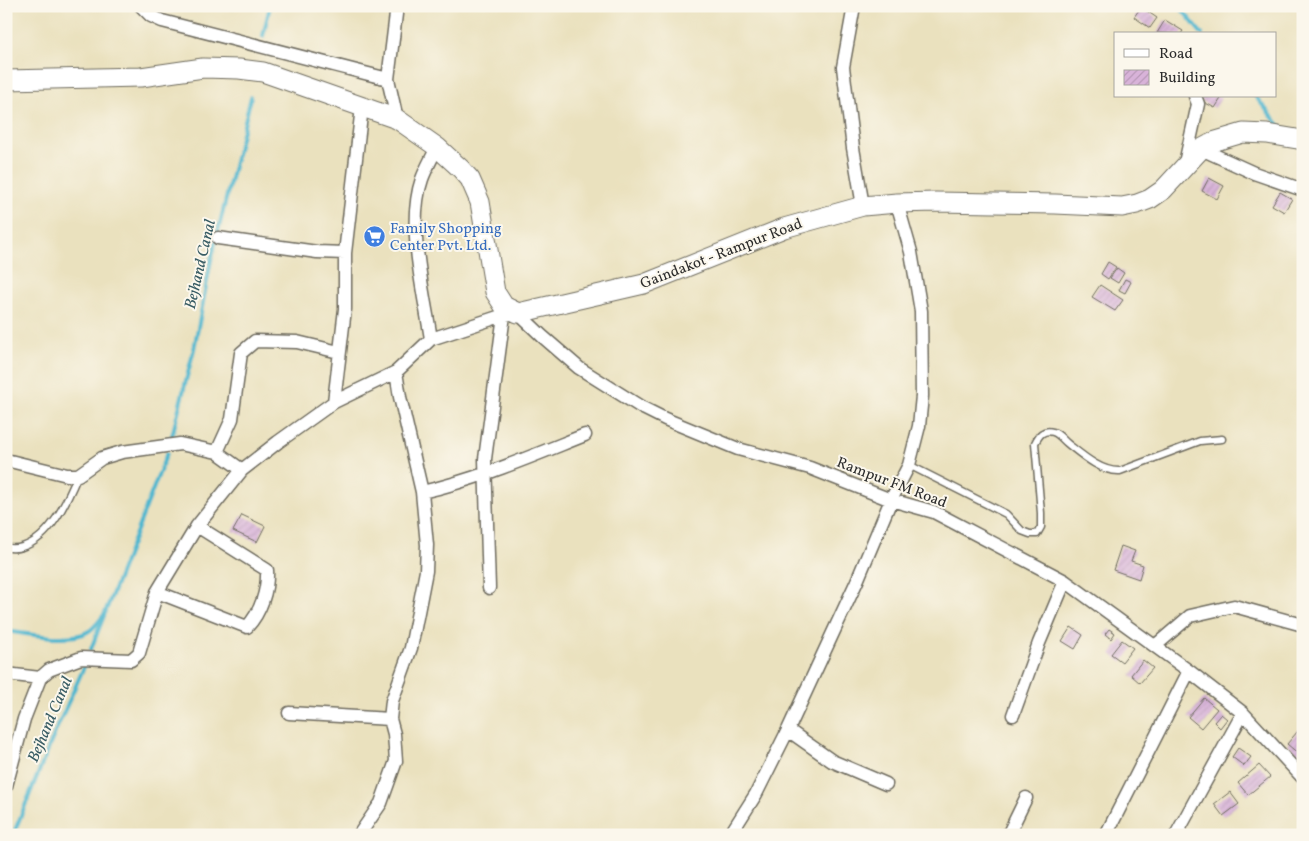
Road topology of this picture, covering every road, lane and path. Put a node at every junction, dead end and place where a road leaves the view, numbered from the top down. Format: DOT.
graph roads {
  1 [pos="141,6"];
  2 [pos="397,6"];
  3 [pos="854,6"];
  4 [pos="6,80"];
  5 [pos="388,80"];
  6 [pos="1196,98"];
  7 [pos="362,106"];
  8 [pos="397,119"];
  9 [pos="1303,140"];
  10 [pos="437,147"];
  11 [pos="1201,149"];
  12 [pos="1185,166"];
  13 [pos="1303,190"];
  14 [pos="897,203"];
  15 [pos="863,206"];
  16 [pos="218,238"];
  17 [pos="345,254"];
  18 [pos="511,314"];
  19 [pos="431,339"];
  20 [pos="339,352"];
  21 [pos="396,372"];
  22 [pos="334,402"];
  23 [pos="585,435"];
  24 [pos="1222,439"];
  25 [pos="217,452"];
  26 [pos="6,460"];
  27 [pos="909,465"];
  28 [pos="242,470"];
  29 [pos="484,474"];
  30 [pos="78,475"];
  31 [pos="422,492"];
  32 [pos="891,500"];
  33 [pos="197,526"];
  34 [pos="6,548"];
  35 [pos="1065,581"];
  36 [pos="489,588"];
  37 [pos="157,592"];
  38 [pos="1303,625"];
  39 [pos="1155,646"];
  40 [pos="1189,670"];
  41 [pos="6,674"];
  42 [pos="40,678"];
  43 [pos="289,712"];
  44 [pos="1243,713"];
  45 [pos="1013,715"];
  46 [pos="390,720"];
  47 [pos="788,730"];
  48 [pos="1303,778"];
  49 [pos="886,784"];
  50 [pos="6,786"];
  51 [pos="1026,798"];
  52 [pos="360,835"];
  53 [pos="730,835"];
  54 [pos="1008,835"];
  55 [pos="1106,835"];
  56 [pos="1176,835"];
  1 -- 5 [label="street"];
  2 -- 5 [label="street"];
  3 -- 15 [label="street"];
  4 -- 7 [label="main road"];
  5 -- 8 [label="street"];
  6 -- 12 [label="street"];
  7 -- 8 [label="main road"];
  7 -- 17 [label="street"];
  8 -- 10 [label="main road"];
  9 -- 11 [label="main road, Gaindakot - Rampur Road"];
  10 -- 18 [label="main road"];
  10 -- 19 [label="street"];
  11 -- 12 [label="main road, Gaindakot - Rampur Road"];
  11 -- 13 [label="street"];
  12 -- 14 [label="main road, Gaindakot - Rampur Road"];
  14 -- 15 [label="main road, Gaindakot - Rampur Road"];
  14 -- 27 [label="street"];
  15 -- 18 [label="main road, Gaindakot - Rampur Road"];
  16 -- 17 [label="street"];
  17 -- 20 [label="street"];
  18 -- 19 [label="street"];
  18 -- 29 [label="street"];
  18 -- 32 [label="street, Rampur FM Road"];
  19 -- 21 [label="street"];
  20 -- 22 [label="street"];
  20 -- 25 [label="street"];
  21 -- 22 [label="street"];
  21 -- 31 [label="street"];
  22 -- 28 [label="street"];
  23 -- 29 [label="street"];
  24 -- 27 [label="lane"];
  25 -- 28 [label="street"];
  25 -- 30 [label="street"];
  26 -- 30 [label="street"];
  27 -- 32 [label="street"];
  28 -- 33 [label="street"];
  29 -- 31 [label="street"];
  29 -- 36 [label="street"];
  30 -- 34 [label="lane"];
  31 -- 46 [label="street"];
  32 -- 35 [label="street, Rampur FM Road"];
  32 -- 47 [label="street"];
  33 -- 37 [label="street"];
  33 -- 37 [label="street"];
  35 -- 39 [label="street, Rampur FM Road"];
  35 -- 45 [label="street"];
  37 -- 42 [label="street"];
  38 -- 39 [label="street"];
  39 -- 40 [label="street, Rampur FM Road"];
  40 -- 44 [label="street, Rampur FM Road"];
  40 -- 55 [label="street"];
  41 -- 42 [label="street"];
  42 -- 50 [label="street"];
  43 -- 46 [label="street"];
  44 -- 48 [label="street, Rampur FM Road"];
  44 -- 56 [label="street"];
  46 -- 52 [label="street"];
  47 -- 49 [label="street"];
  47 -- 53 [label="street"];
  51 -- 54 [label="street"];
}
